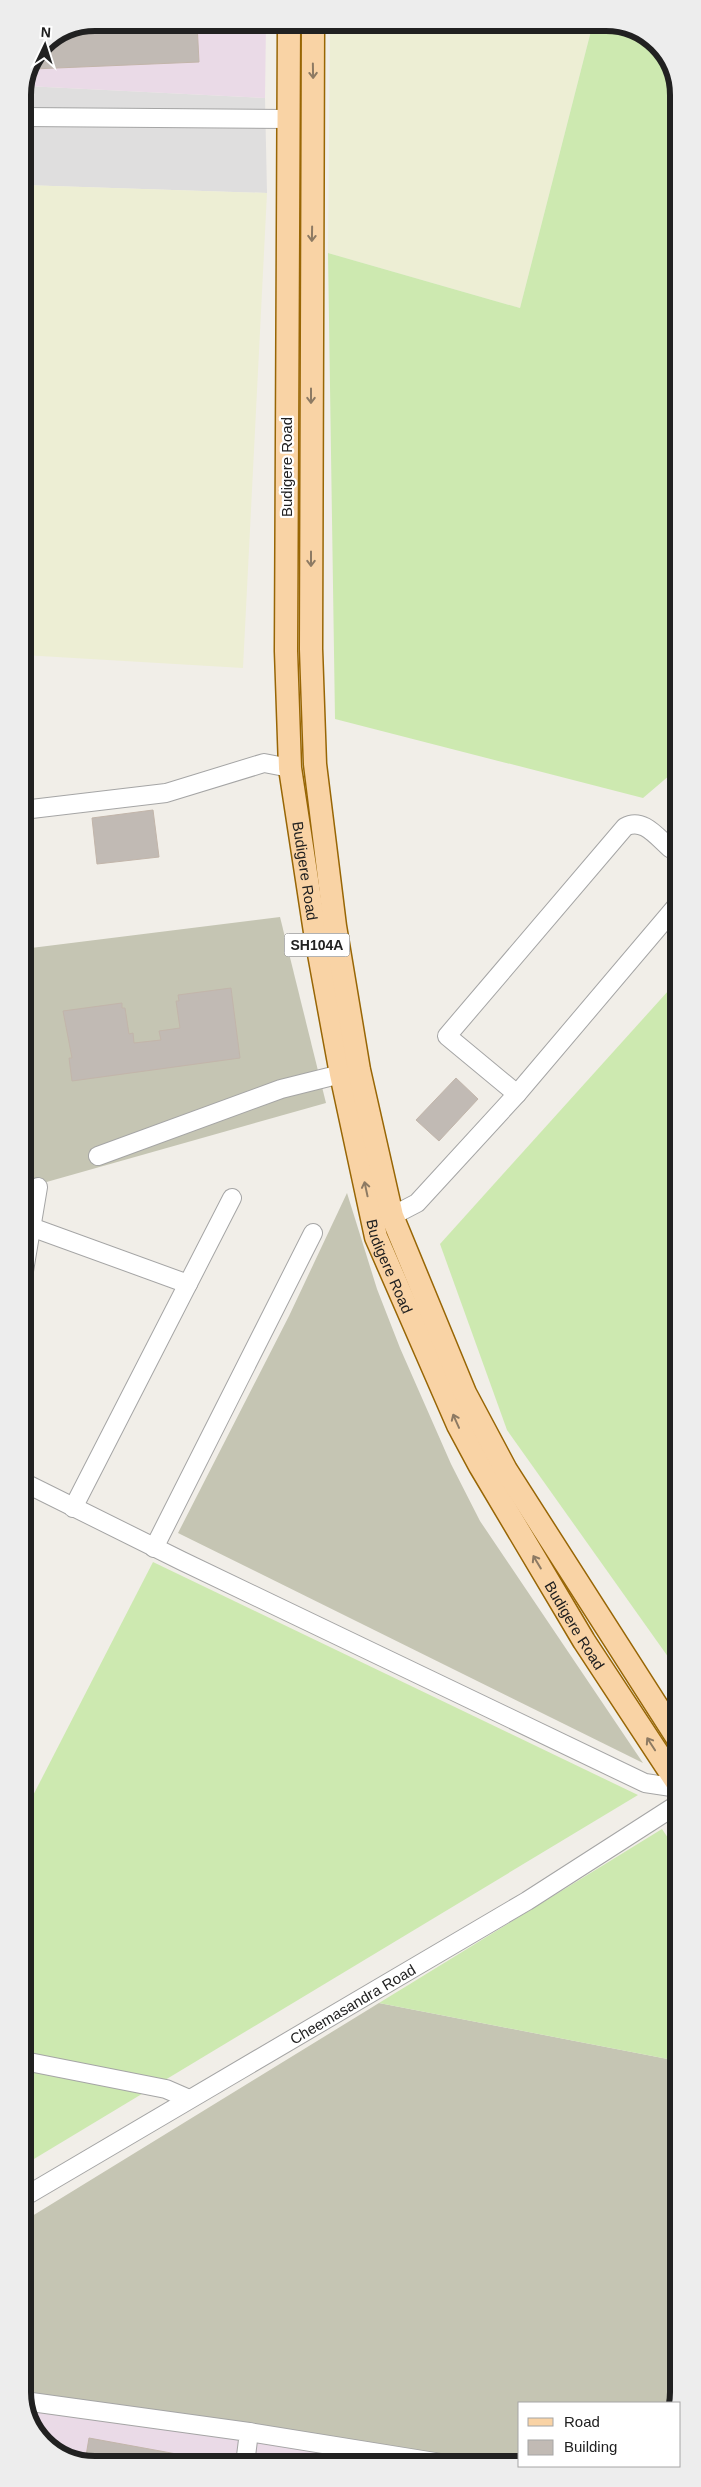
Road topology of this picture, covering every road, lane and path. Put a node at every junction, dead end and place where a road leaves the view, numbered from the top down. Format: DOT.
graph roads {
  1 [pos="289,31"];
  2 [pos="313,31"];
  3 [pos="31,117"];
  4 [pos="289,119"];
  5 [pos="290,768"];
  6 [pos="31,809"];
  7 [pos="670,844"];
  8 [pos="670,913"];
  9 [pos="341,1074"];
  10 [pos="517,1094"];
  11 [pos="98,1156"];
  12 [pos="38,1187"];
  13 [pos="232,1198"];
  14 [pos="392,1216"];
  15 [pos="32,1227"];
  16 [pos="31,1233"];
  17 [pos="313,1233"];
  18 [pos="188,1284"];
  19 [pos="31,1486"];
  20 [pos="73,1508"];
  21 [pos="154,1548"];
  22 [pos="670,1727"];
  23 [pos="670,1774"];
  24 [pos="670,1786"];
  25 [pos="670,1809"];
  26 [pos="31,2062"];
  27 [pos="189,2099"];
  28 [pos="31,2193"];
  29 [pos="32,2403"];
  30 [pos="249,2432"];
  31 [pos="246,2456"];
  32 [pos="393,2456"];
  1 -- 4 [label="main road, Budigere Road / SH104A"];
  2 -- 14 [label="main road, Budigere Road / SH104A, one-way"];
  3 -- 4 [label="street"];
  4 -- 5 [label="main road, Budigere Road / SH104A"];
  5 -- 6 [label="street"];
  5 -- 9 [label="main road, Budigere Road / SH104A"];
  7 -- 10 [label="street"];
  8 -- 10 [label="street"];
  9 -- 11 [label="street"];
  23 -- 9 [label="main road, Budigere Road / SH104A, one-way"];
  10 -- 14 [label="street"];
  12 -- 15 [label="street"];
  13 -- 18 [label="street"];
  14 -- 22 [label="main road, Budigere Road / SH104A"];
  15 -- 16 [label="street"];
  15 -- 18 [label="street"];
  17 -- 21 [label="street"];
  18 -- 20 [label="street"];
  19 -- 20 [label="street"];
  20 -- 21 [label="street"];
  21 -- 24 [label="street"];
  25 -- 27 [label="street, Cheemasandra Road"];
  26 -- 27 [label="street"];
  27 -- 28 [label="street, Cheemasandra Road"];
  29 -- 30 [label="street"];
  30 -- 31 [label="street"];
  30 -- 32 [label="street"];
}
